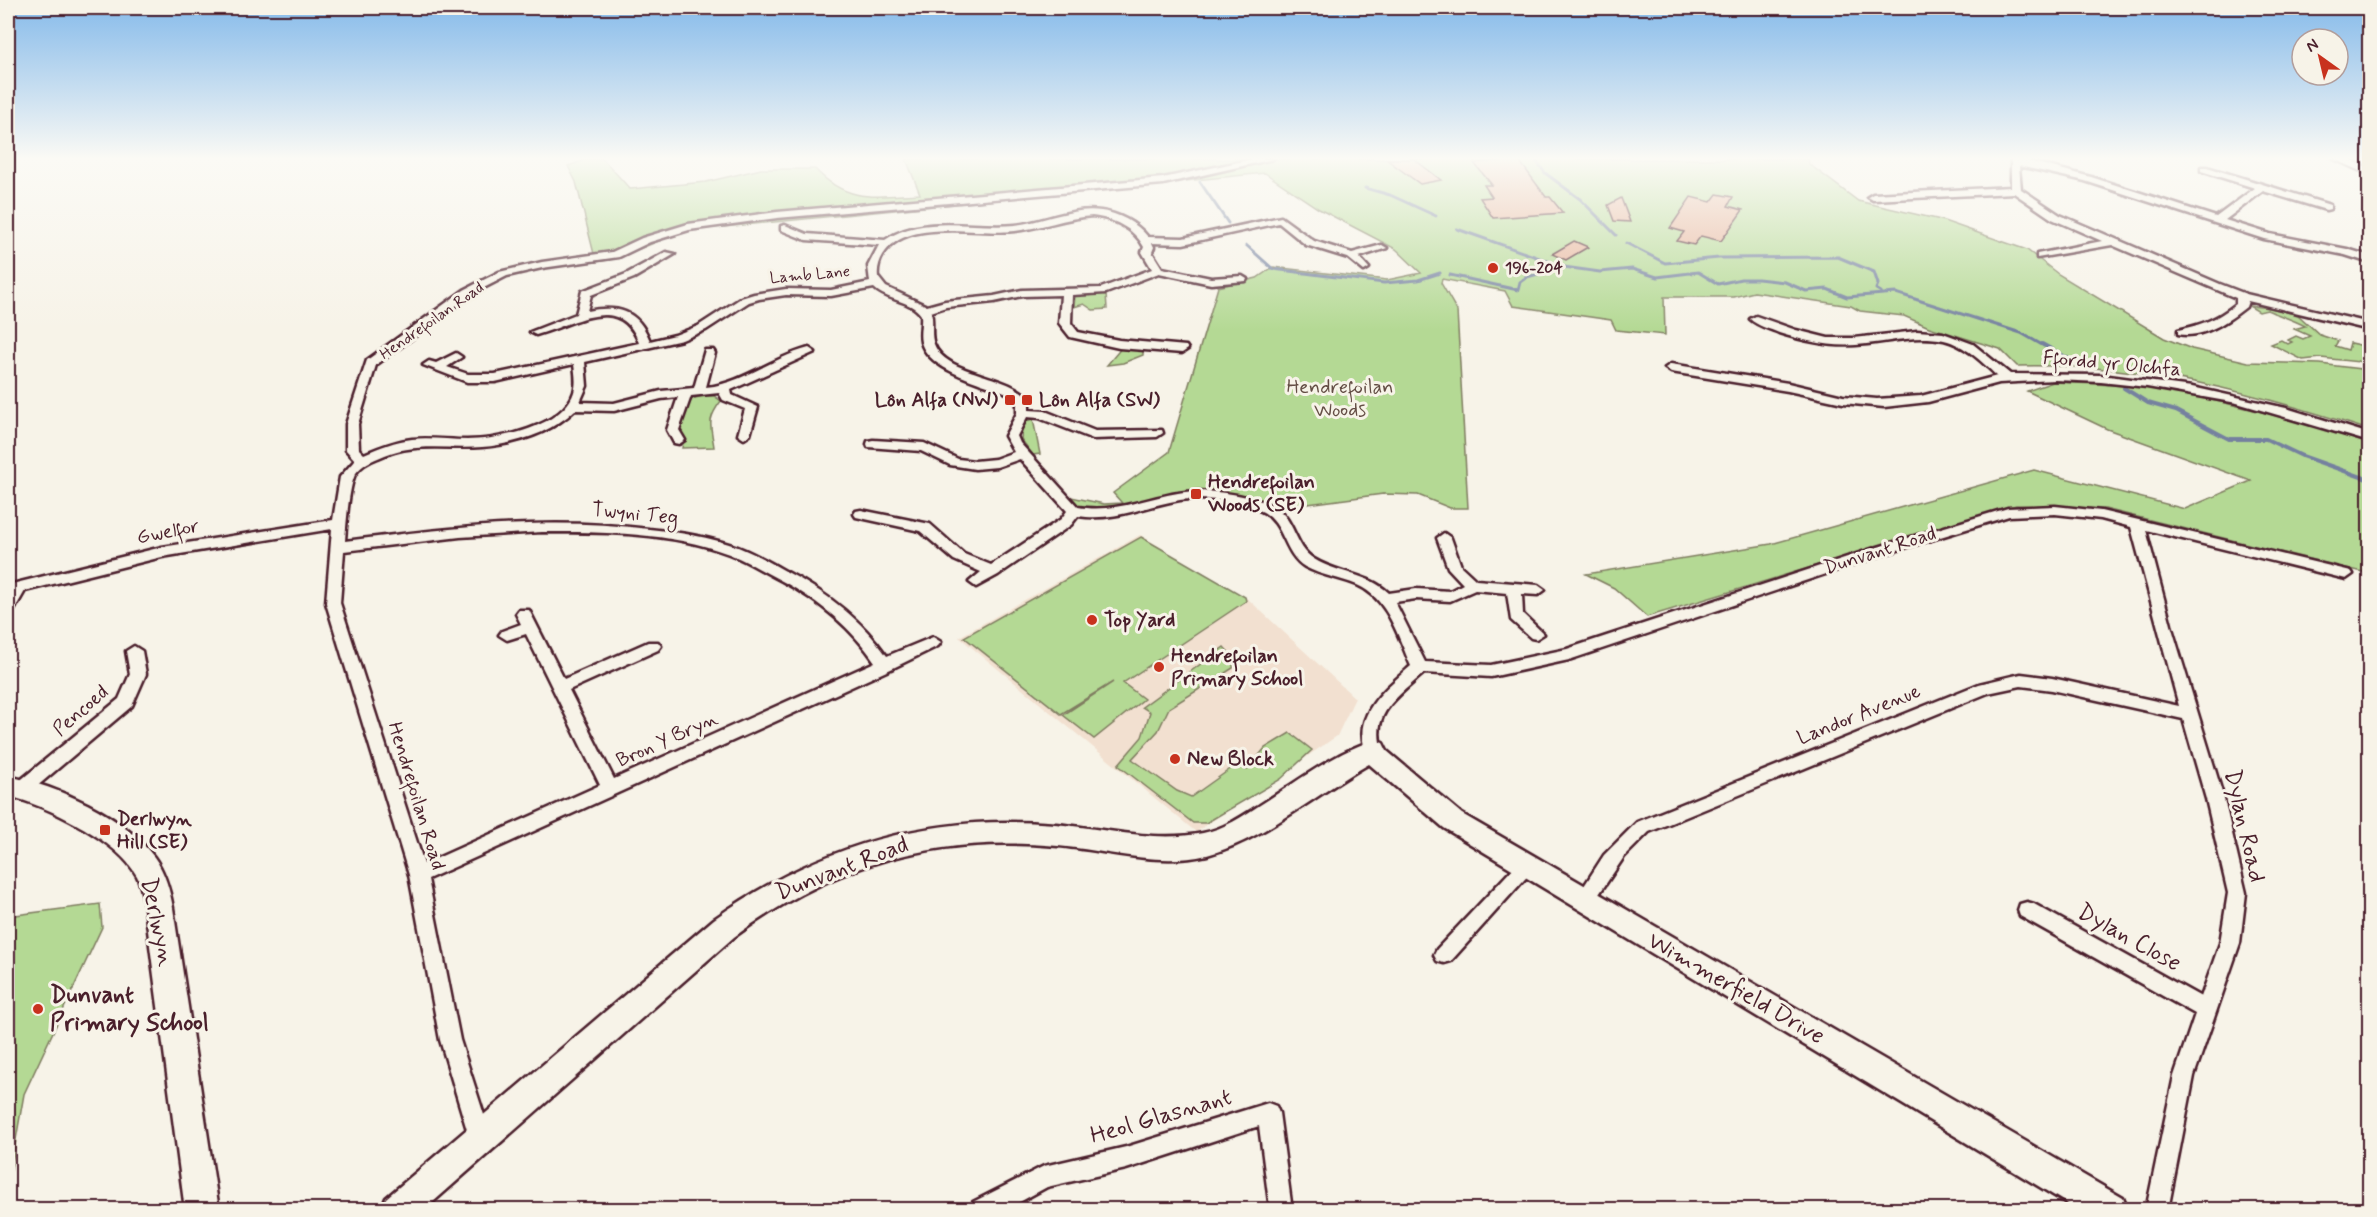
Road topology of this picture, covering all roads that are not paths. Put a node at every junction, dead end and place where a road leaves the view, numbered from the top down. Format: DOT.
graph roads {
  1 [pos="771,216"];
  2 [pos="1087,216"];
  3 [pos="1103,216"];
  4 [pos="2054,216"];
  5 [pos="2201,216"];
  6 [pos="2224,216"];
  7 [pos="2217,221"];
  8 [pos="779,239"];
  9 [pos="1147,240"];
  10 [pos="2112,242"];
  11 [pos="885,243"];
  12 [pos="1382,248"];
  13 [pos="670,254"];
  14 [pos="1352,256"];
  15 [pos="2042,256"];
  16 [pos="2370,260"];
  17 [pos="633,261"];
  18 [pos="648,265"];
  19 [pos="1364,268"];
  20 [pos="1158,270"];
  21 [pos="1237,281"];
  22 [pos="876,284"];
  23 [pos="1067,292"];
  24 [pos="2242,296"];
  25 [pos="925,310"];
  26 [pos="581,313"];
  27 [pos="1756,319"];
  28 [pos="2370,327"];
  29 [pos="536,332"];
  30 [pos="2182,332"];
  31 [pos="645,344"];
  32 [pos="1182,349"];
  33 [pos="809,352"];
  34 [pos="709,353"];
  35 [pos="456,357"];
  36 [pos="790,357"];
  37 [pos="579,358"];
  38 [pos="1671,368"];
  39 [pos="800,369"];
  40 [pos="2007,378"];
  41 [pos="724,389"];
  42 [pos="692,392"];
  43 [pos="571,406"];
  44 [pos="1023,413"];
  45 [pos="1157,433"];
  46 [pos="744,435"];
  47 [pos="2370,438"];
  48 [pos="679,440"];
  49 [pos="873,444"];
  50 [pos="1022,454"];
  51 [pos="359,463"];
  52 [pos="1074,511"];
  53 [pos="861,514"];
  54 [pos="339,523"];
  55 [pos="2137,524"];
  56 [pos="1444,538"];
  57 [pos="338,547"];
  58 [pos="993,572"];
  59 [pos="2346,574"];
  60 [pos="976,582"];
  61 [pos="1472,585"];
  62 [pos="1514,589"];
  63 [pos="13,590"];
  64 [pos="1538,590"];
  65 [pos="1386,598"];
  66 [pos="8,608"];
  67 [pos="1536,634"];
  68 [pos="507,635"];
  69 [pos="933,642"];
  70 [pos="653,646"];
  71 [pos="134,651"];
  72 [pos="885,665"];
  73 [pos="1420,667"];
  74 [pos="562,687"];
  75 [pos="2191,715"];
  76 [pos="1374,750"];
  77 [pos="15,787"];
  78 [pos="610,789"];
  79 [pos="1526,866"];
  80 [pos="418,875"];
  81 [pos="1584,900"];
  82 [pos="2027,910"];
  83 [pos="1444,955"];
  84 [pos="2206,1010"];
  85 [pos="481,1140"];
  86 [pos="2101,1207"];
  87 [pos="202,1209"];
  88 [pos="398,1209"];
  89 [pos="981,1209"];
  90 [pos="1281,1209"];
  91 [pos="2157,1209"];
  1 -- 51 [label="street, Hendrefoilan Road"];
  2 -- 11 [label="street"];
  3 -- 9 [label="street"];
  4 -- 10 [label="street"];
  5 -- 7 [label="street"];
  6 -- 7 [label="street"];
  7 -- 16 [label="street"];
  8 -- 11 [label="street"];
  9 -- 14 [label="street"];
  9 -- 20 [label="street"];
  10 -- 15 [label="street"];
  10 -- 24 [label="street"];
  11 -- 22 [label="street"];
  12 -- 14 [label="street"];
  13 -- 18 [label="street"];
  14 -- 19 [label="street"];
  17 -- 18 [label="street"];
  18 -- 26 [label="street"];
  20 -- 21 [label="street"];
  20 -- 23 [label="street"];
  22 -- 25 [label="street"];
  22 -- 31 [label="street, Lamb Lane"];
  23 -- 25 [label="street"];
  23 -- 32 [label="street"];
  24 -- 28 [label="street"];
  24 -- 30 [label="street"];
  25 -- 44 [label="street"];
  26 -- 29 [label="street"];
  26 -- 31 [label="street"];
  27 -- 40 [label="street"];
  31 -- 37 [label="street, Lamb Lane"];
  33 -- 36 [label="street"];
  34 -- 42 [label="street"];
  35 -- 37 [label="street, Lamb Lane"];
  36 -- 39 [label="street"];
  36 -- 41 [label="street"];
  37 -- 43 [label="street"];
  38 -- 40 [label="street, Ffordd yr Olchfa"];
  40 -- 47 [label="street, Ffordd yr Olchfa"];
  41 -- 42 [label="street"];
  41 -- 46 [label="street"];
  42 -- 43 [label="street"];
  42 -- 48 [label="street"];
  43 -- 51 [label="street"];
  44 -- 45 [label="street"];
  44 -- 50 [label="street"];
  49 -- 50 [label="street"];
  50 -- 52 [label="street"];
  51 -- 54 [label="street, Hendrefoilan Road"];
  52 -- 58 [label="street"];
  52 -- 65 [label="street"];
  53 -- 58 [label="street"];
  54 -- 57 [label="street, Hendrefoilan Road"];
  54 -- 63 [label="street, Gwelfor"];
  55 -- 59 [label="street, Dunvant Road"];
  55 -- 73 [label="street, Dunvant Road"];
  55 -- 75 [label="street, Dylan Road"];
  56 -- 61 [label="street"];
  57 -- 72 [label="street, Twyni Teg"];
  57 -- 80 [label="street, Hendrefoilan Road"];
  58 -- 60 [label="street"];
  61 -- 62 [label="street"];
  61 -- 65 [label="street"];
  62 -- 64 [label="street"];
  62 -- 67 [label="street"];
  63 -- 66 [label="street"];
  65 -- 73 [label="street"];
  68 -- 74 [label="street"];
  69 -- 72 [label="street, Bron Y Bryn"];
  70 -- 74 [label="street"];
  71 -- 77 [label="street, Pencoed"];
  72 -- 78 [label="street, Bron Y Bryn"];
  73 -- 76 [label="street"];
  74 -- 78 [label="street"];
  75 -- 81 [label="street, Landor Avenue"];
  75 -- 84 [label="street, Dylan Road"];
  76 -- 79 [label="street, Wimmerfield Drive"];
  76 -- 85 [label="street, Dunvant Road"];
  77 -- 87 [label="street, Derlwyn"];
  78 -- 80 [label="street, Bron Y Bryn"];
  79 -- 81 [label="street, Wimmerfield Drive"];
  79 -- 83 [label="street"];
  80 -- 85 [label="street, Hendrefoilan Road"];
  81 -- 86 [label="street, Wimmerfield Drive"];
  82 -- 84 [label="street, Dylan Close"];
  84 -- 91 [label="street, Dylan Road"];
  85 -- 88 [label="street, Dunvant Road"];
  89 -- 90 [label="street, Heol Glasnant"];
}
